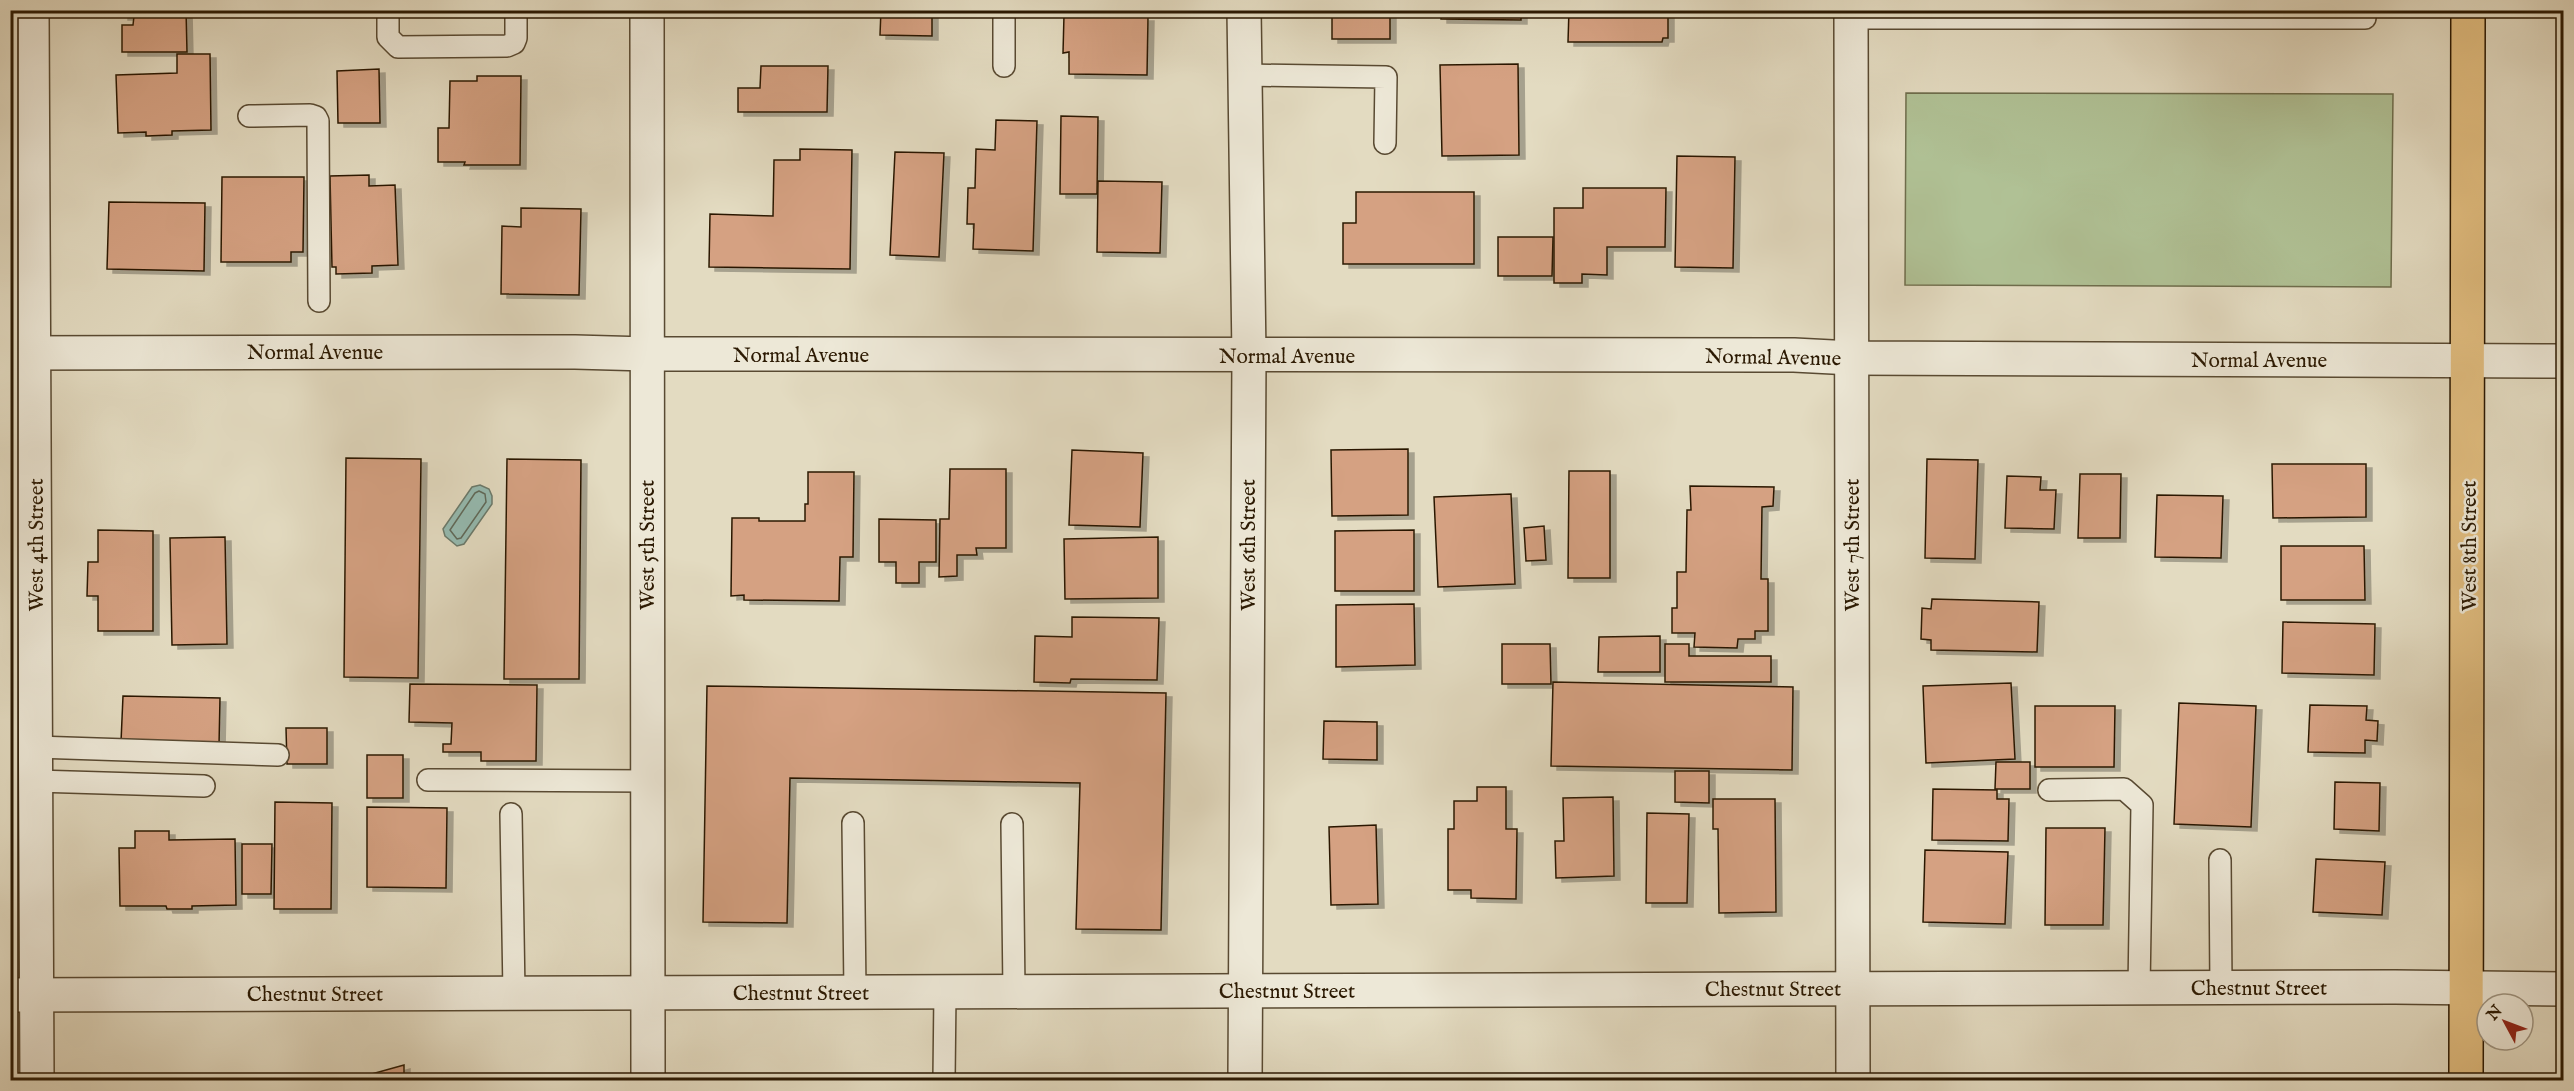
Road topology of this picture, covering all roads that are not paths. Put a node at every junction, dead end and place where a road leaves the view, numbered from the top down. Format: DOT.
graph roads {
  1 [pos="32,10"];
  2 [pos="388,10"];
  3 [pos="516,10"];
  4 [pos="647,10"];
  5 [pos="1004,10"];
  6 [pos="1244,10"];
  7 [pos="2468,10"];
  8 [pos="1851,14"];
  9 [pos="2365,18"];
  10 [pos="1004,66"];
  11 [pos="1245,75"];
  12 [pos="249,116"];
  13 [pos="1385,143"];
  14 [pos="319,301"];
  15 [pos="23,353"];
  16 [pos="647,354"];
  17 [pos="1249,356"];
  18 [pos="1852,358"];
  19 [pos="2469,361"];
  20 [pos="2564,361"];
  21 [pos="36,747"];
  22 [pos="278,755"];
  23 [pos="428,780"];
  24 [pos="36,781"];
  25 [pos="648,781"];
  26 [pos="204,786"];
  27 [pos="2049,790"];
  28 [pos="511,814"];
  29 [pos="854,824"];
  30 [pos="1012,825"];
  31 [pos="2220,860"];
  32 [pos="2468,987"];
  33 [pos="2139,988"];
  34 [pos="2221,988"];
  35 [pos="1853,989"];
  36 [pos="2564,989"];
  37 [pos="1246,991"];
  38 [pos="855,992"];
  39 [pos="945,992"];
  40 [pos="1014,992"];
  41 [pos="514,993"];
  42 [pos="648,993"];
  43 [pos="24,995"];
  44 [pos="37,1080"];
  45 [pos="648,1080"];
  46 [pos="944,1080"];
  47 [pos="1245,1080"];
  48 [pos="1853,1080"];
  49 [pos="2466,1080"];
  1 -- 15 [label="street, West 4th Street"];
  2 -- 3 [label="lane"];
  4 -- 16 [label="street, West 5th Street"];
  5 -- 10 [label="lane"];
  6 -- 11 [label="street, West 6th Street"];
  7 -- 19 [label="main road, West 8th Street"];
  8 -- 9 [label="lane"];
  8 -- 18 [label="street, West 7th Street"];
  11 -- 13 [label="lane"];
  11 -- 17 [label="street, West 6th Street"];
  12 -- 14 [label="lane"];
  15 -- 16 [label="street, Normal Avenue"];
  15 -- 21 [label="street, West 4th Street"];
  16 -- 17 [label="street, Normal Avenue"];
  16 -- 25 [label="street, West 5th Street"];
  17 -- 18 [label="street, Normal Avenue"];
  17 -- 37 [label="street, West 6th Street"];
  18 -- 19 [label="street, Normal Avenue"];
  18 -- 35 [label="street, West 7th Street"];
  19 -- 20 [label="street, Normal Avenue"];
  19 -- 32 [label="main road, West 8th Street"];
  21 -- 22 [label="lane"];
  21 -- 24 [label="street, West 4th Street"];
  23 -- 25 [label="lane"];
  24 -- 26 [label="lane"];
  24 -- 43 [label="street, West 4th Street"];
  25 -- 42 [label="street, West 5th Street"];
  27 -- 33 [label="lane"];
  28 -- 41 [label="lane"];
  29 -- 38 [label="lane"];
  30 -- 40 [label="lane"];
  31 -- 34 [label="lane"];
  32 -- 34 [label="street, Chestnut Street"];
  32 -- 36 [label="street, Chestnut Street"];
  32 -- 49 [label="main road, West 8th Street"];
  33 -- 34 [label="street, Chestnut Street"];
  33 -- 35 [label="street, Chestnut Street"];
  35 -- 37 [label="street, Chestnut Street"];
  35 -- 48 [label="street, West 7th Street"];
  37 -- 40 [label="street, Chestnut Street"];
  37 -- 47 [label="street, West 6th Street"];
  38 -- 39 [label="street, Chestnut Street"];
  38 -- 42 [label="street, Chestnut Street"];
  39 -- 40 [label="street, Chestnut Street"];
  39 -- 46 [label="lane"];
  41 -- 42 [label="street, Chestnut Street"];
  41 -- 43 [label="street, Chestnut Street"];
  42 -- 45 [label="street, West 5th Street"];
  43 -- 44 [label="street, West 4th Street"];
}
